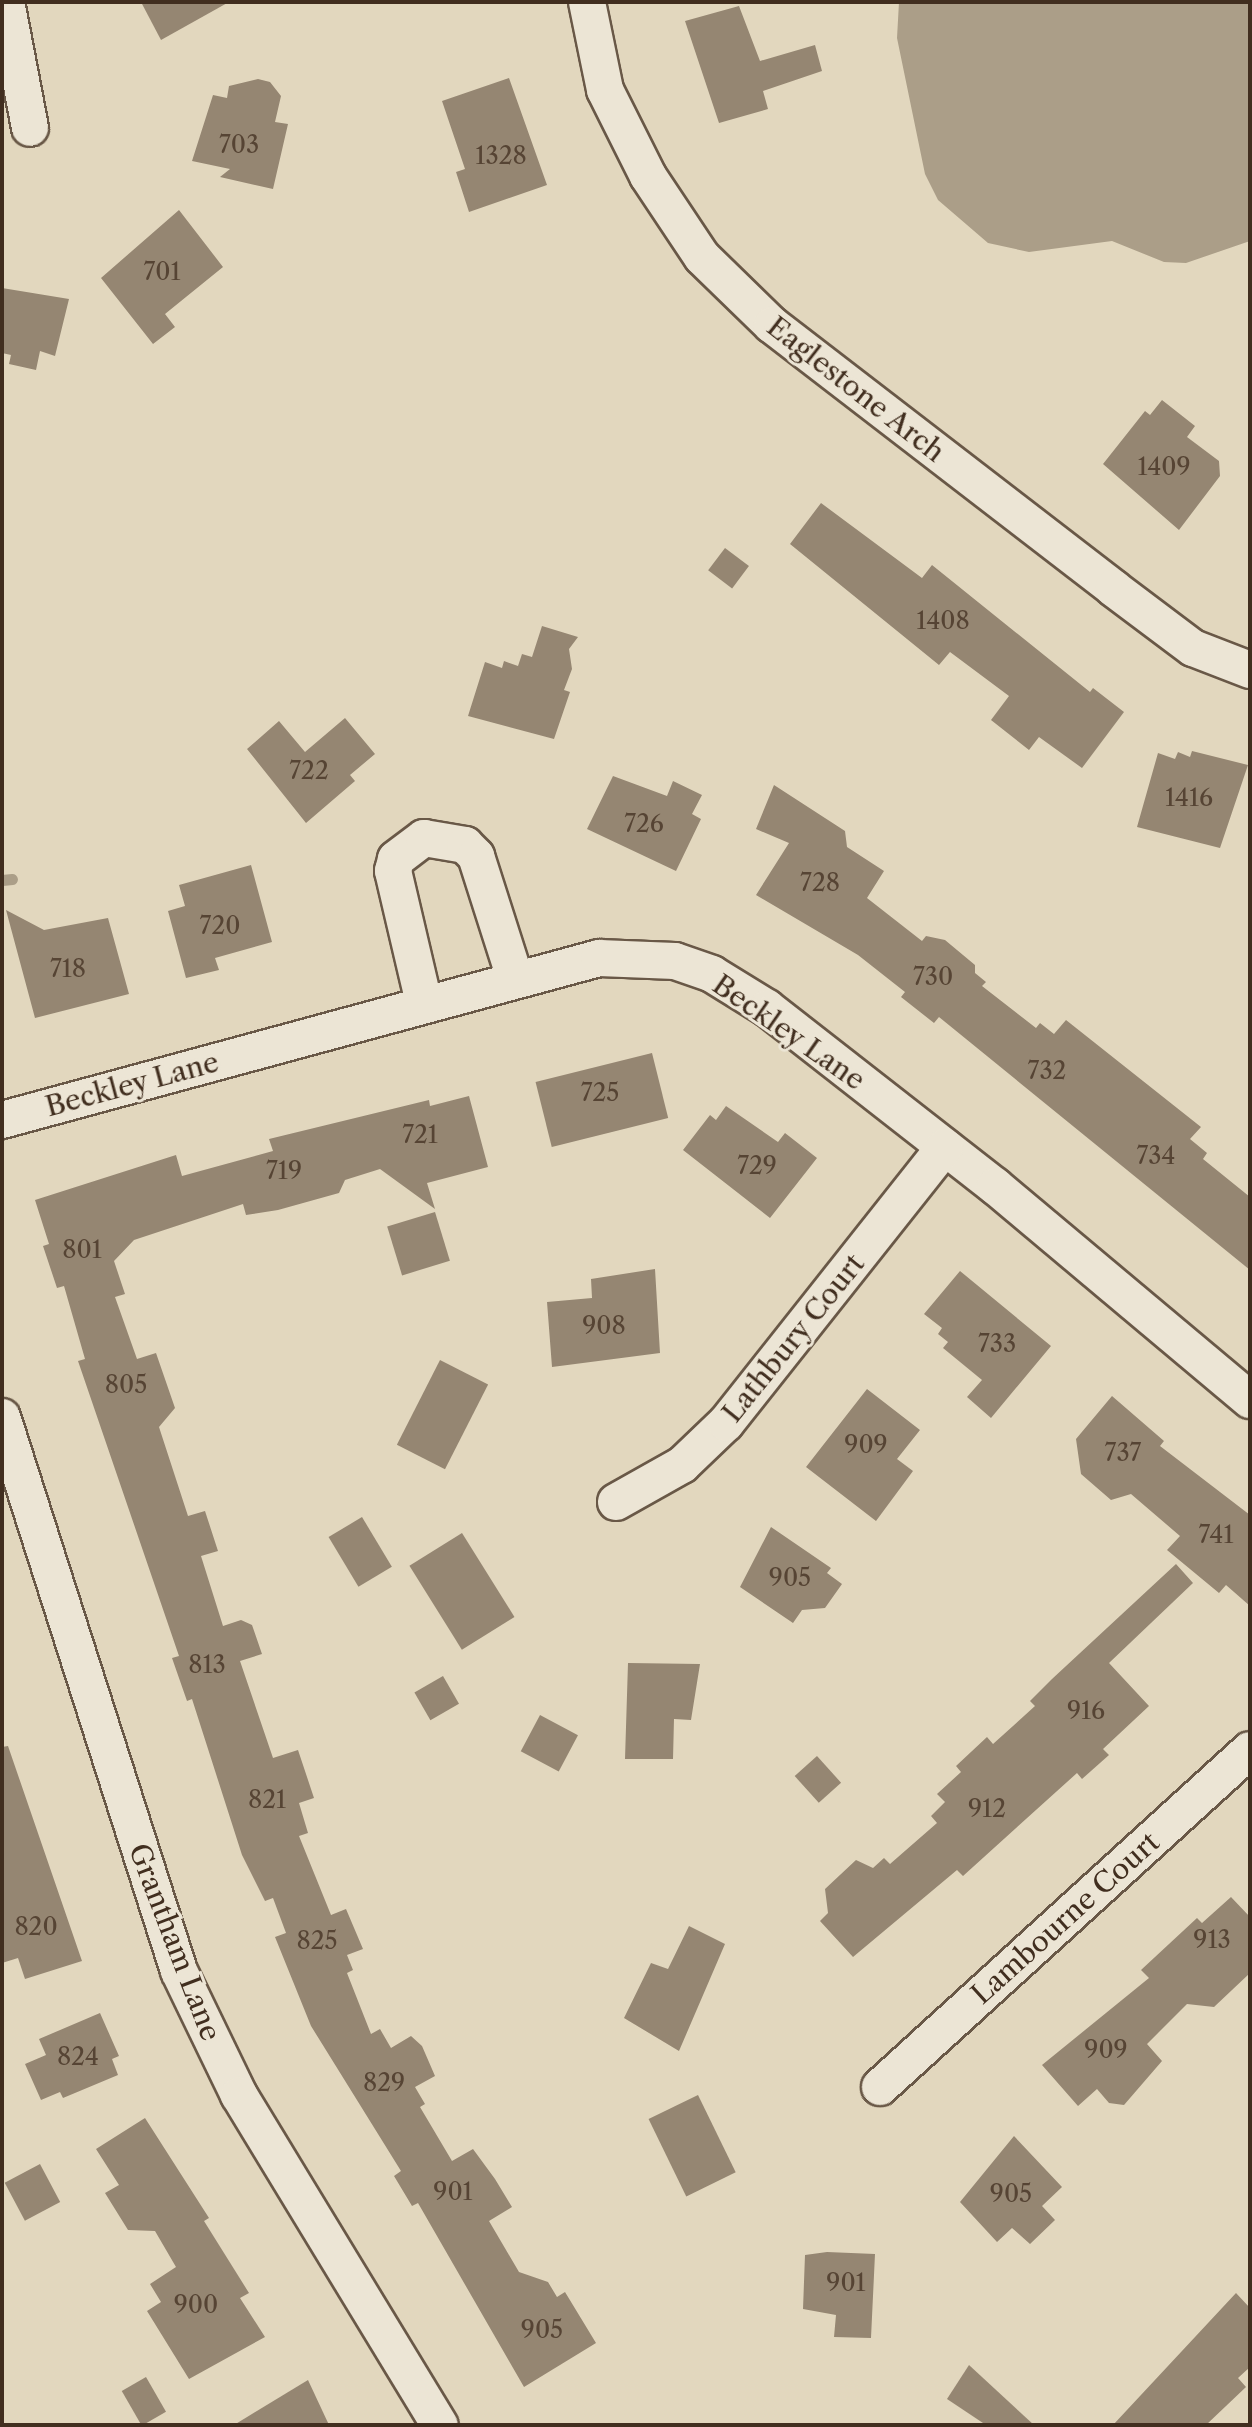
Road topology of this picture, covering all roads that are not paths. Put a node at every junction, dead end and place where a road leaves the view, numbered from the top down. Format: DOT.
graph roads {
  1 [pos="6,2"];
  2 [pos="587,2"];
  3 [pos="30,128"];
  4 [pos="1250,670"];
  5 [pos="515,978"];
  6 [pos="424,1003"];
  7 [pos="2,1120"];
  8 [pos="945,1147"];
  9 [pos="1250,1400"];
  10 [pos="2,1417"];
  11 [pos="616,1502"];
  12 [pos="1250,1750"];
  13 [pos="880,2087"];
  14 [pos="440,2425"];
  1 -- 3 [label="street"];
  2 -- 4 [label="street, Eaglestone Arch"];
  5 -- 6 [label="street, Beckley Lane"];
  5 -- 6 [label="street"];
  5 -- 8 [label="street, Beckley Lane"];
  6 -- 7 [label="street, Beckley Lane"];
  8 -- 9 [label="street, Beckley Lane"];
  8 -- 11 [label="street, Lathbury Court"];
  10 -- 14 [label="street, Grantham Lane"];
  12 -- 13 [label="street, Lambourne Court"];
}
